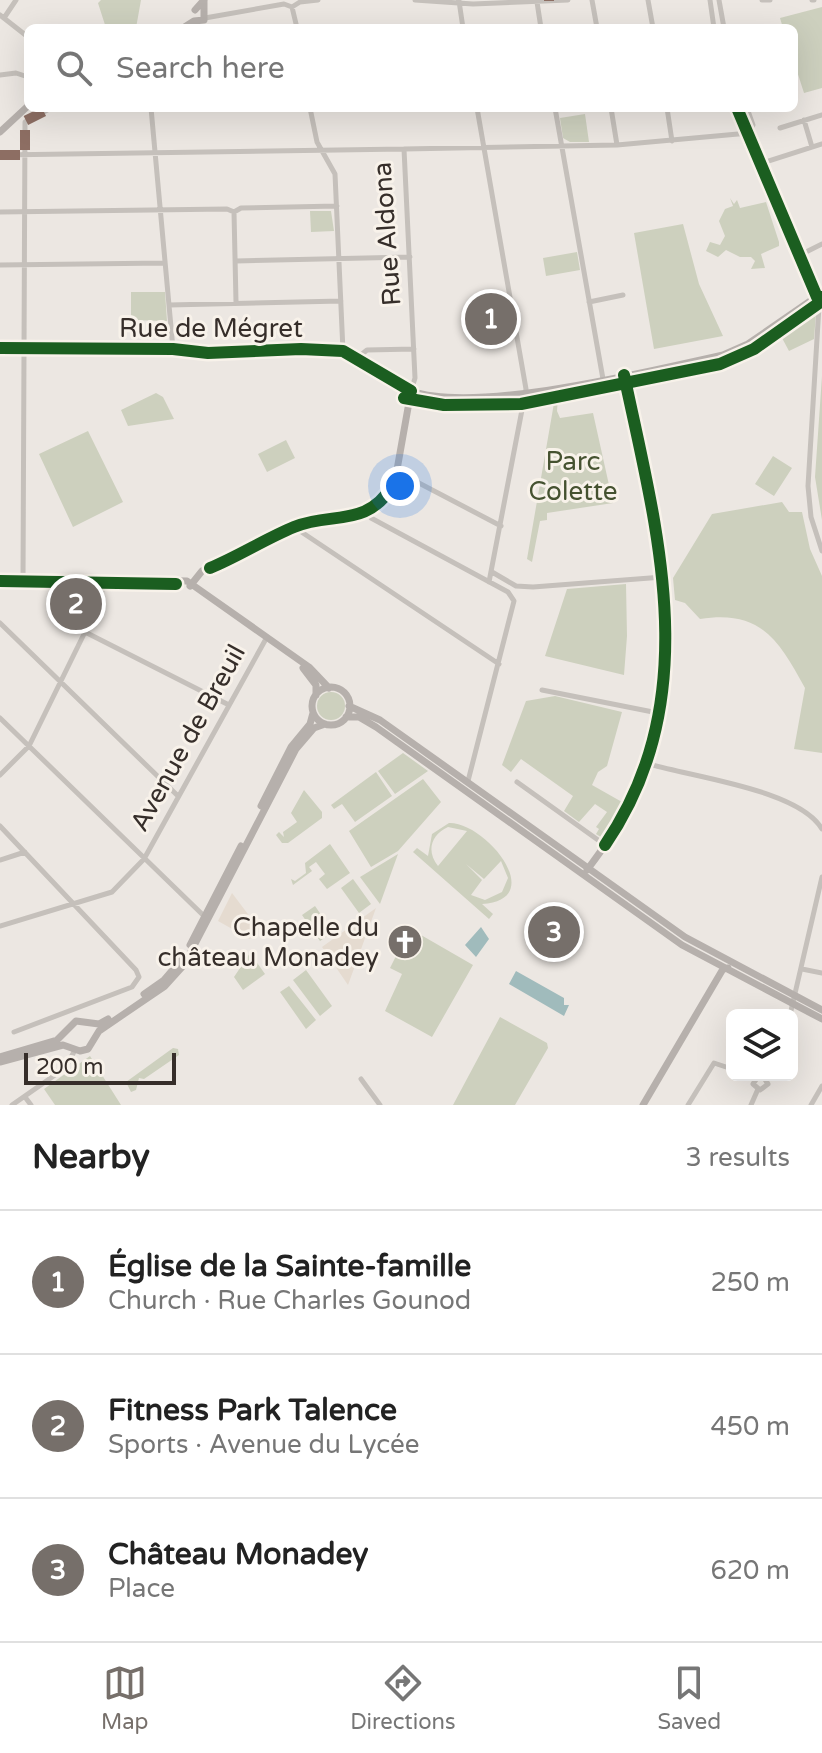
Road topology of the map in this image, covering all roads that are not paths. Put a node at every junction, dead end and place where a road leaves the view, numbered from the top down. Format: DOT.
graph roads {
  1 [pos="16,0"];
  2 [pos="267,0"];
  3 [pos="318,0"];
  4 [pos="415,0"];
  5 [pos="568,0"];
  6 [pos="592,0"];
  7 [pos="648,0"];
  8 [pos="710,0"];
  9 [pos="719,0"];
  10 [pos="762,0"];
  11 [pos="770,0"];
  12 [pos="458,2"];
  13 [pos="537,2"];
  14 [pos="268,7"];
  15 [pos="292,7"];
  16 [pos="205,16"];
  17 [pos="2,17"];
  18 [pos="194,21"];
  19 [pos="189,24"];
  20 [pos="296,24"];
  21 [pos="462,24"];
  22 [pos="540,24"];
  23 [pos="596,24"];
  24 [pos="652,24"];
  25 [pos="713,24"];
  26 [pos="723,24"];
  27 [pos="24,34"];
  28 [pos="0,75"];
  29 [pos="24,76"];
  30 [pos="24,112"];
  31 [pos="43,112"];
  32 [pos="151,112"];
  33 [pos="311,112"];
  34 [pos="478,112"];
  35 [pos="556,112"];
  36 [pos="612,112"];
  37 [pos="668,112"];
  38 [pos="739,112"];
  39 [pos="748,112"];
  40 [pos="822,115"];
  41 [pos="804,120"];
  42 [pos="780,128"];
  43 [pos="0,132"];
  44 [pos="749,133"];
  45 [pos="672,141"];
  46 [pos="822,144"];
  47 [pos="617,145"];
  48 [pos="562,146"];
  49 [pos="812,147"];
  50 [pos="484,148"];
  51 [pos="404,149"];
  52 [pos="322,150"];
  53 [pos="154,153"];
  54 [pos="0,155"];
  55 [pos="25,155"];
  56 [pos="762,163"];
  57 [pos="337,206"];
  58 [pos="24,211"];
  59 [pos="160,211"];
  60 [pos="0,212"];
  61 [pos="234,212"];
  62 [pos="822,244"];
  63 [pos="800,255"];
  64 [pos="410,257"];
  65 [pos="339,259"];
  66 [pos="236,261"];
  67 [pos="165,263"];
  68 [pos="0,265"];
  69 [pos="25,265"];
  70 [pos="623,295"];
  71 [pos="820,295"];
  72 [pos="341,301"];
  73 [pos="236,302"];
  74 [pos="589,302"];
  75 [pos="169,305"];
  76 [pos="0,348"];
  77 [pos="25,349"];
  78 [pos="173,349"];
  79 [pos="414,349"];
  80 [pos="343,351"];
  81 [pos="356,359"];
  82 [pos="624,375"];
  83 [pos="603,379"];
  84 [pos="411,391"];
  85 [pos="526,393"];
  86 [pos="396,471"];
  87 [pos="366,511"];
  88 [pos="501,526"];
  89 [pos="294,527"];
  90 [pos="822,551"];
  91 [pos="492,572"];
  92 [pos="664,577"];
  93 [pos="0,579"];
  94 [pos="23,580"];
  95 [pos="107,581"];
  96 [pos="489,582"];
  97 [pos="191,585"];
  98 [pos="0,623"];
  99 [pos="85,632"];
  100 [pos="266,638"];
  101 [pos="499,664"];
  102 [pos="61,682"];
  103 [pos="329,688"];
  104 [pos="542,690"];
  105 [pos="316,695"];
  106 [pos="229,705"];
  107 [pos="349,706"];
  108 [pos="313,713"];
  109 [pos="658,713"];
  110 [pos="346,717"];
  111 [pos="0,718"];
  112 [pos="325,724"];
  113 [pos="29,746"];
  114 [pos="421,758"];
  115 [pos="646,763"];
  116 [pos="0,775"];
  117 [pos="468,781"];
  118 [pos="517,782"];
  119 [pos="178,796"];
  120 [pos="811,814"];
  121 [pos="822,821"];
  122 [pos="0,826"];
  123 [pos="254,826"];
  124 [pos="822,829"];
  125 [pos="605,845"];
  126 [pos="25,852"];
  127 [pos="144,859"];
  128 [pos="0,860"];
  129 [pos="587,871"];
  130 [pos="822,877"];
  131 [pos="73,904"];
  132 [pos="204,916"];
  133 [pos="0,926"];
  134 [pos="723,969"];
  135 [pos="802,969"];
  136 [pos="822,973"];
  137 [pos="170,978"];
  138 [pos="775,985"];
  139 [pos="149,994"];
  140 [pos="795,1000"];
  141 [pos="792,1009"];
  142 [pos="72,1010"];
  143 [pos="822,1015"];
  144 [pos="76,1021"];
  145 [pos="89,1022"];
  146 [pos="66,1030"];
  147 [pos="14,1032"];
  148 [pos="96,1039"];
  149 [pos="73,1049"];
  150 [pos="0,1060"];
  151 [pos="726,1067"];
  152 [pos="361,1079"];
  153 [pos="758,1081"];
  154 [pos="762,1081"];
  155 [pos="822,1086"];
  156 [pos="758,1089"];
  157 [pos="25,1097"];
  158 [pos="12,1105"];
  159 [pos="31,1105"];
  160 [pos="380,1105"];
  161 [pos="643,1105"];
  162 [pos="688,1105"];
  163 [pos="751,1105"];
  164 [pos="811,1105"];
  1 -- 17 [label="street"];
  2 -- 14 [label="street"];
  3 -- 15 [label="street"];
  4 -- 12 [label="street"];
  5 -- 13 [label="street"];
  6 -- 23 [label="street"];
  7 -- 24 [label="street"];
  8 -- 25 [label="street"];
  9 -- 26 [label="street"];
  10 -- 11 [label="street"];
  12 -- 13 [label="street"];
  12 -- 21 [label="street"];
  13 -- 22 [label="street"];
  14 -- 15 [label="street"];
  14 -- 16 [label="street"];
  15 -- 20 [label="street"];
  16 -- 18 [label="street"];
  16 -- 18 [label="street"];
  17 -- 27 [label="street"];
  18 -- 19 [label="street"];
  28 -- 29 [label="street"];
  30 -- 43 [label="street"];
  31 -- 55 [label="street"];
  32 -- 53 [label="street"];
  33 -- 52 [label="street"];
  34 -- 50 [label="street"];
  35 -- 48 [label="street"];
  36 -- 47 [label="street"];
  37 -- 45 [label="street"];
  38 -- 44 [label="street"];
  39 -- 44 [label="street"];
  40 -- 41 [label="street"];
  41 -- 42 [label="street"];
  41 -- 49 [label="street"];
  44 -- 45 [label="street"];
  44 -- 56 [label="street"];
  45 -- 47 [label="street"];
  46 -- 49 [label="street"];
  47 -- 48 [label="street"];
  48 -- 50 [label="street"];
  48 -- 74 [label="street"];
  49 -- 56 [label="street"];
  50 -- 51 [label="street"];
  50 -- 85 [label="street"];
  51 -- 52 [label="street, Rue Aldona"];
  51 -- 64 [label="street, Rue Aldona"];
  52 -- 53 [label="street, Rue Aldona"];
  52 -- 57 [label="street"];
  53 -- 55 [label="street, Rue Aldona"];
  53 -- 59 [label="street"];
  54 -- 55 [label="street, Rue Aldona"];
  55 -- 58 [label="street"];
  56 -- 63 [label="street"];
  57 -- 61 [label="street"];
  57 -- 65 [label="street"];
  58 -- 59 [label="street"];
  58 -- 60 [label="street"];
  58 -- 69 [label="street"];
  59 -- 61 [label="street"];
  59 -- 67 [label="street"];
  61 -- 66 [label="street"];
  62 -- 63 [label="street"];
  63 -- 71 [label="street"];
  64 -- 65 [label="street"];
  64 -- 79 [label="street, Rue Aldona"];
  65 -- 66 [label="street"];
  65 -- 72 [label="street"];
  66 -- 73 [label="street"];
  67 -- 69 [label="street"];
  67 -- 75 [label="street"];
  68 -- 69 [label="street"];
  69 -- 77 [label="street"];
  70 -- 74 [label="street"];
  71 -- 82 [label="street"];
  71 -- 90 [label="street"];
  72 -- 73 [label="street"];
  72 -- 80 [label="street"];
  73 -- 75 [label="street"];
  74 -- 83 [label="street"];
  75 -- 78 [label="street"];
  76 -- 77 [label="street, Rue de Mégret"];
  77 -- 78 [label="street, Rue de Mégret"];
  77 -- 94 [label="street"];
  78 -- 80 [label="street, Rue de Mégret"];
  79 -- 81 [label="street"];
  79 -- 84 [label="street, Rue Aldona"];
  80 -- 81 [label="street, Rue de Mégret"];
  81 -- 84 [label="street, Rue de Mégret"];
  82 -- 83 [label="street"];
  82 -- 92 [label="street"];
  83 -- 85 [label="street"];
  84 -- 85 [label="street"];
  84 -- 86 [label="street"];
  85 -- 88 [label="street"];
  86 -- 87 [label="street"];
  86 -- 88 [label="street"];
  87 -- 89 [label="street"];
  87 -- 96 [label="street"];
  88 -- 91 [label="street"];
  89 -- 97 [label="street"];
  89 -- 101 [label="street"];
  91 -- 92 [label="street"];
  91 -- 96 [label="street"];
  92 -- 109 [label="street"];
  93 -- 94 [label="street"];
  94 -- 95 [label="street"];
  95 -- 97 [label="street"];
  95 -- 99 [label="street"];
  96 -- 101 [label="street"];
  97 -- 100 [label="street"];
  98 -- 102 [label="street"];
  99 -- 102 [label="street"];
  99 -- 106 [label="street"];
  100 -- 103 [label="street"];
  100 -- 105 [label="street"];
  100 -- 106 [label="street, Avenue de Breuil"];
  101 -- 117 [label="street"];
  102 -- 113 [label="street"];
  102 -- 119 [label="street"];
  103 -- 105 [label="street"];
  103 -- 107 [label="street"];
  104 -- 109 [label="street"];
  105 -- 108 [label="street"];
  106 -- 119 [label="street, Avenue de Breuil"];
  107 -- 110 [label="street"];
  107 -- 117 [label="street"];
  108 -- 112 [label="street"];
  108 -- 123 [label="street"];
  109 -- 115 [label="street"];
  110 -- 112 [label="street"];
  110 -- 114 [label="street"];
  111 -- 113 [label="street"];
  112 -- 123 [label="street"];
  113 -- 116 [label="street"];
  113 -- 127 [label="street"];
  114 -- 117 [label="street"];
  114 -- 129 [label="street"];
  115 -- 120 [label="street"];
  115 -- 125 [label="street"];
  117 -- 129 [label="street"];
  118 -- 125 [label="street"];
  119 -- 127 [label="street, Avenue de Breuil"];
  120 -- 121 [label="street"];
  120 -- 124 [label="street"];
  122 -- 126 [label="street"];
  123 -- 132 [label="street"];
  123 -- 137 [label="street"];
  125 -- 129 [label="street"];
  126 -- 128 [label="street"];
  126 -- 131 [label="street"];
  127 -- 131 [label="street, Avenue de Breuil"];
  127 -- 132 [label="street"];
  129 -- 134 [label="street"];
  129 -- 138 [label="street"];
  130 -- 135 [label="street"];
  131 -- 133 [label="street, Avenue de Breuil"];
  131 -- 142 [label="street"];
  132 -- 137 [label="street"];
  134 -- 138 [label="street"];
  134 -- 140 [label="street"];
  134 -- 161 [label="street"];
  135 -- 136 [label="street"];
  135 -- 140 [label="street"];
  137 -- 139 [label="street"];
  138 -- 140 [label="street"];
  139 -- 145 [label="street"];
  139 -- 148 [label="street"];
  140 -- 141 [label="street"];
  140 -- 143 [label="street"];
  142 -- 144 [label="street"];
  142 -- 147 [label="street"];
  144 -- 145 [label="street"];
  144 -- 146 [label="street"];
  145 -- 148 [label="street"];
  146 -- 149 [label="street"];
  146 -- 150 [label="street"];
  148 -- 149 [label="street"];
  149 -- 150 [label="street"];
  149 -- 157 [label="street"];
  151 -- 162 [label="street"];
  152 -- 160 [label="street"];
  153 -- 156 [label="street"];
  154 -- 156 [label="street"];
  155 -- 164 [label="street"];
  156 -- 163 [label="street"];
  157 -- 158 [label="street"];
  157 -- 159 [label="street"];
}
